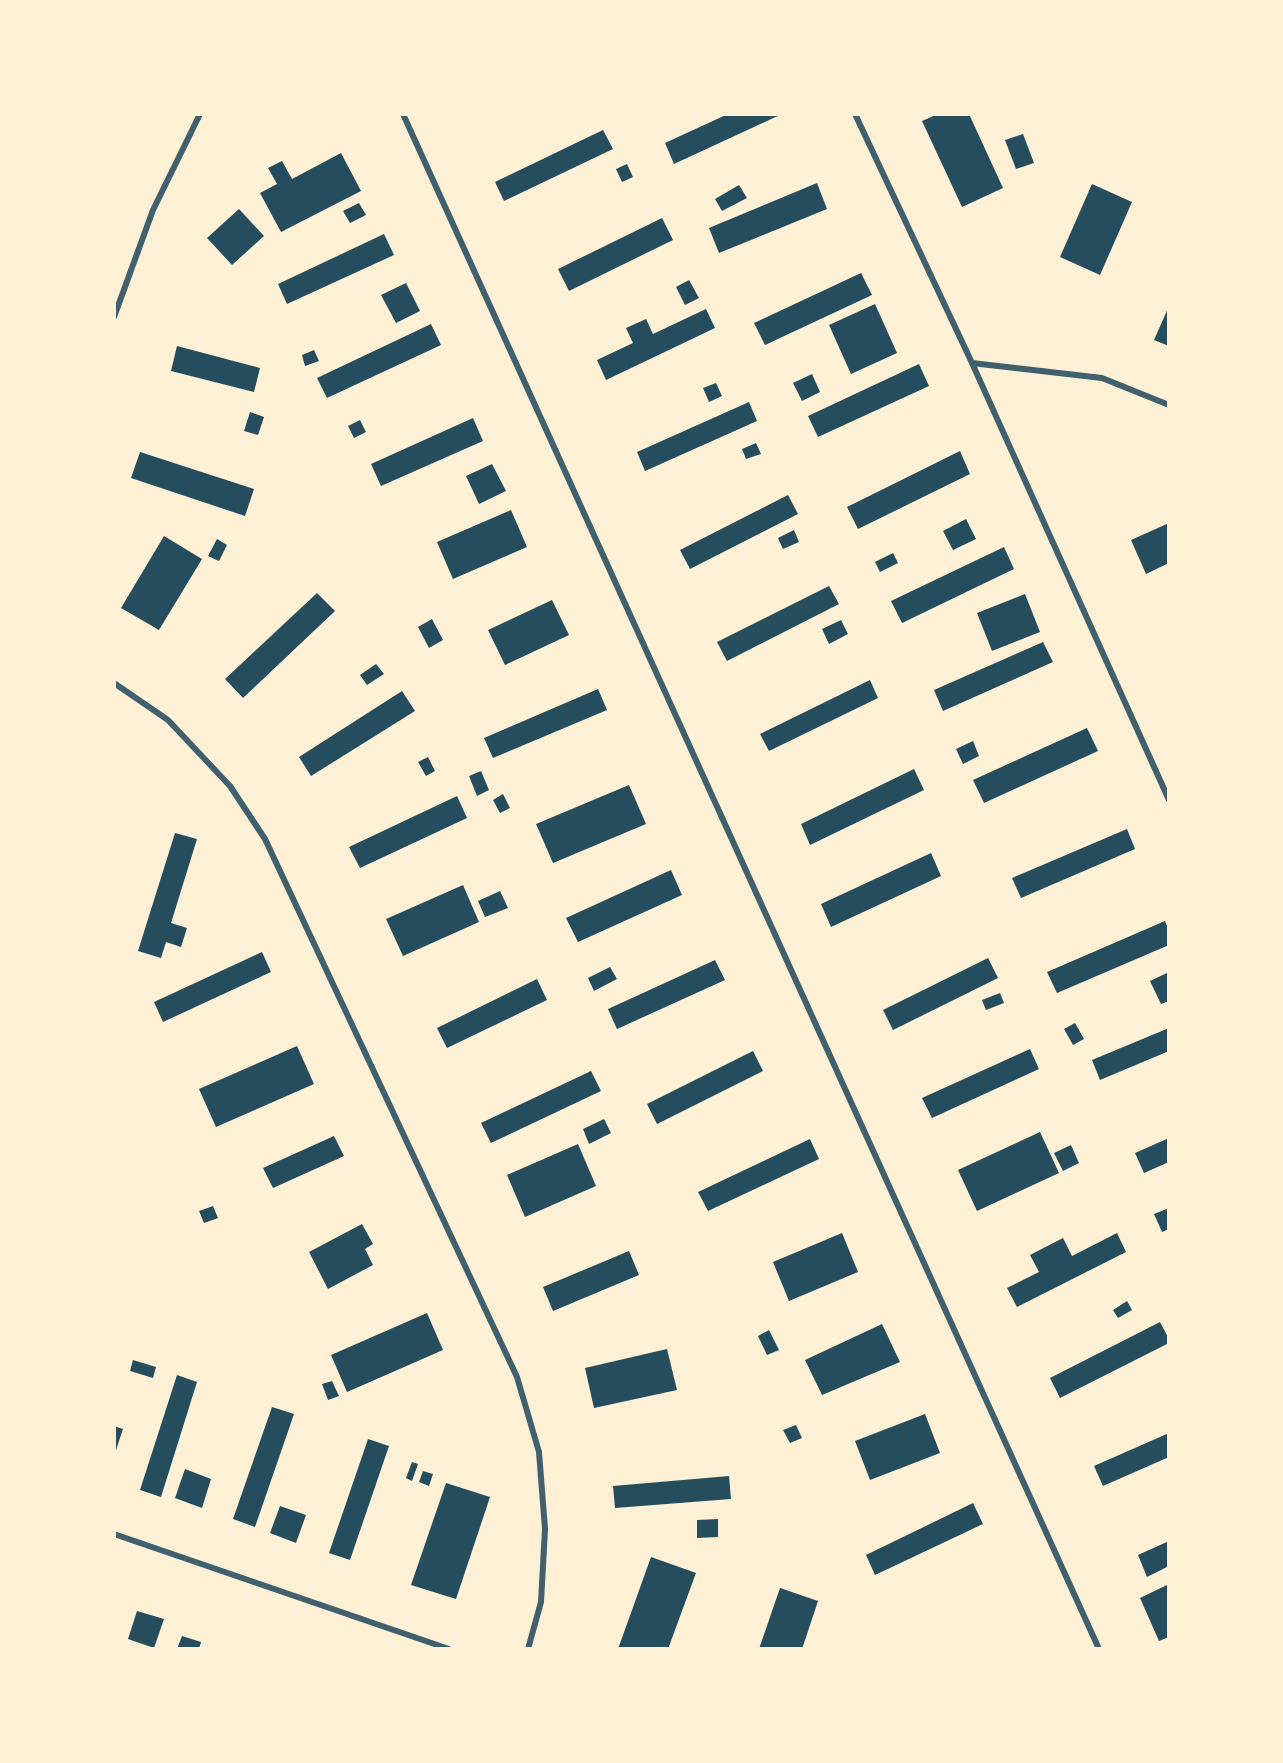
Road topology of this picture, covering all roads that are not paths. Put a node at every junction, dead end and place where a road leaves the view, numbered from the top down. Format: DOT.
graph roads {
  1 [pos="200,114"];
  2 [pos="404,114"];
  3 [pos="855,114"];
  4 [pos="114,316"];
  5 [pos="972,363"];
  6 [pos="1169,405"];
  7 [pos="114,683"];
  8 [pos="1169,800"];
  9 [pos="114,1533"];
  10 [pos="449,1649"];
  11 [pos="528,1649"];
  12 [pos="1099,1649"];
  1 -- 4 [label="street"];
  2 -- 12 [label="street"];
  3 -- 5 [label="street"];
  5 -- 6 [label="street"];
  5 -- 8 [label="street"];
  7 -- 11 [label="street"];
  9 -- 10 [label="street"];
}
